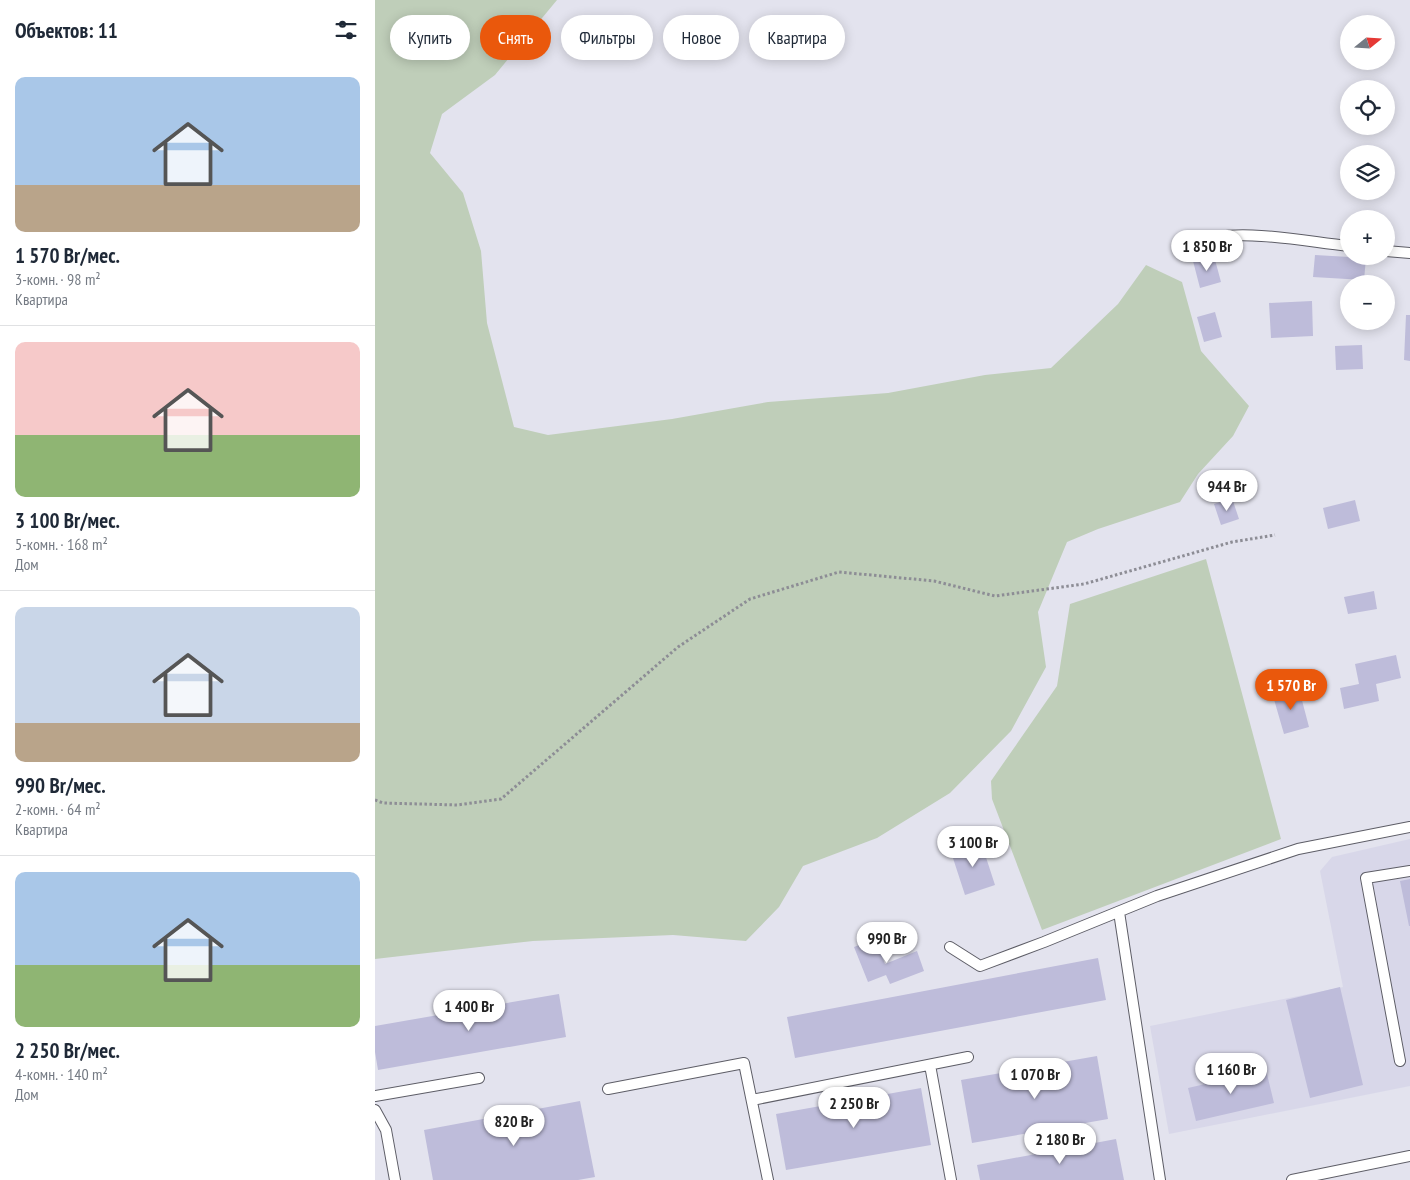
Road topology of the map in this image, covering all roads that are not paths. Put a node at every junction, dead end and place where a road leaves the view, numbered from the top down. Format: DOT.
graph roads {
  1 [pos="1193,242"];
  2 [pos="1340,245"];
  3 [pos="1395,251"];
  4 [pos="1410,253"];
  5 [pos="1410,826"];
  6 [pos="1410,871"];
  7 [pos="1119,912"];
  8 [pos="950,947"];
  9 [pos="968,1057"];
  10 [pos="1400,1061"];
  11 [pos="930,1064"];
  12 [pos="479,1078"];
  13 [pos="607,1088"];
  14 [pos="375,1096"];
  15 [pos="752,1100"];
  16 [pos="375,1110"];
  17 [pos="1410,1156"];
  18 [pos="395,1180"];
  19 [pos="768,1180"];
  20 [pos="951,1180"];
  21 [pos="1160,1180"];
  22 [pos="1292,1180"];
  1 -- 2 [label="lane"];
  3 -- 4 [label="lane"];
  5 -- 7 [label="lane"];
  6 -- 10 [label="lane"];
  7 -- 8 [label="lane"];
  7 -- 21 [label="lane"];
  9 -- 11 [label="lane"];
  11 -- 15 [label="lane"];
  11 -- 20 [label="lane"];
  12 -- 14 [label="lane"];
  13 -- 15 [label="lane"];
  15 -- 19 [label="lane"];
  16 -- 18 [label="lane"];
  17 -- 22 [label="lane"];
}
